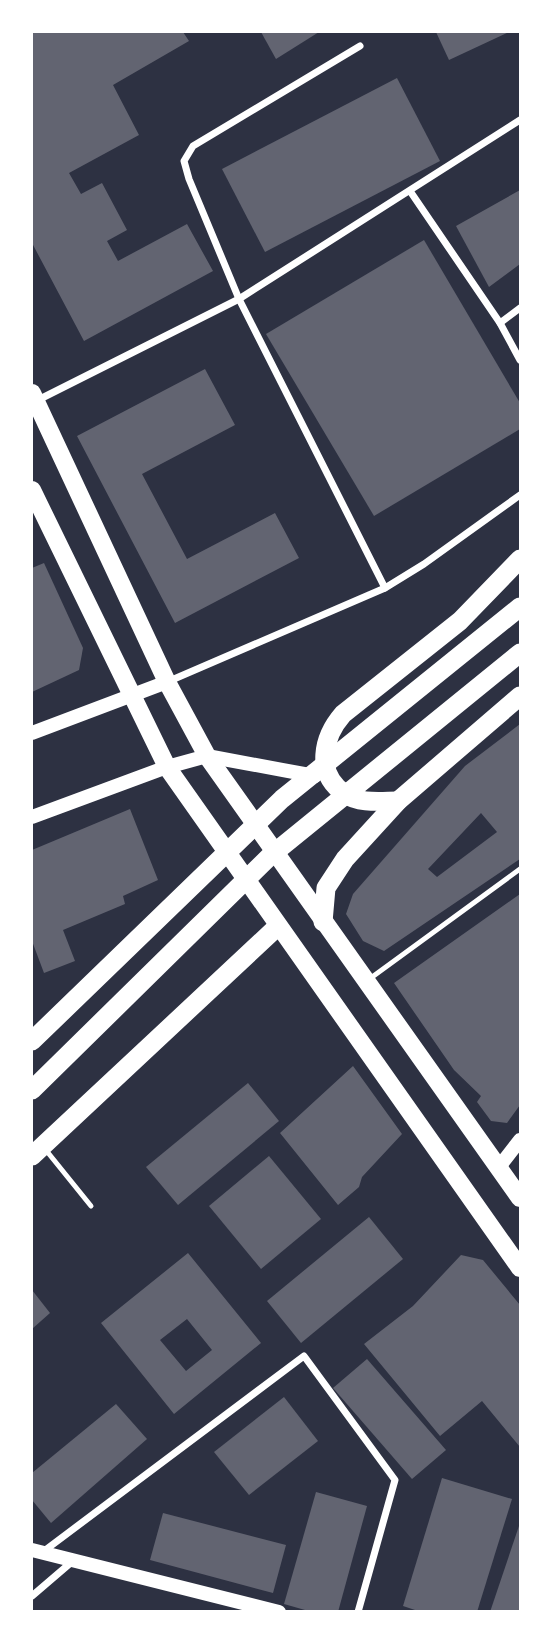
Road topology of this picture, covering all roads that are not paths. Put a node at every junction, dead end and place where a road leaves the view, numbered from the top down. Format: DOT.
graph roads {
  1 [pos="360,46"];
  2 [pos="520,120"];
  3 [pos="410,191"];
  4 [pos="239,299"];
  5 [pos="520,308"];
  6 [pos="500,323"];
  7 [pos="520,360"];
  8 [pos="34,397"];
  9 [pos="32,491"];
  10 [pos="520,495"];
  11 [pos="520,559"];
  12 [pos="385,588"];
  13 [pos="520,607"];
  14 [pos="520,653"];
  15 [pos="167,682"];
  16 [pos="131,695"];
  17 [pos="520,696"];
  18 [pos="32,733"];
  19 [pos="207,757"];
  20 [pos="167,767"];
  21 [pos="330,778"];
  22 [pos="398,801"];
  23 [pos="32,817"];
  24 [pos="520,869"];
  25 [pos="323,922"];
  26 [pos="277,927"];
  27 [pos="366,982"];
  28 [pos="32,1041"];
  29 [pos="32,1090"];
  30 [pos="520,1140"];
  31 [pos="37,1151"];
  32 [pos="499,1167"];
  33 [pos="520,1198"];
  34 [pos="91,1206"];
  35 [pos="520,1268"];
  36 [pos="38,1551"];
  37 [pos="75,1559"];
  38 [pos="32,1596"];
  39 [pos="279,1612"];
  40 [pos="358,1612"];
  1 -- 4 [label="street"];
  2 -- 3 [label="street"];
  3 -- 4 [label="street"];
  3 -- 6 [label="street"];
  4 -- 8 [label="street"];
  4 -- 12 [label="street"];
  5 -- 6 [label="street"];
  6 -- 7 [label="street"];
  8 -- 15 [label="main road"];
  9 -- 16 [label="main road"];
  10 -- 12 [label="street"];
  11 -- 21 [label="highway"];
  12 -- 15 [label="street"];
  13 -- 28 [label="highway"];
  14 -- 29 [label="highway"];
  15 -- 16 [label="main road"];
  15 -- 19 [label="main road"];
  16 -- 18 [label="main road"];
  16 -- 20 [label="main road"];
  17 -- 22 [label="highway"];
  19 -- 20 [label="main road"];
  19 -- 21 [label="main road"];
  19 -- 25 [label="main road"];
  20 -- 23 [label="main road"];
  20 -- 26 [label="main road"];
  21 -- 22 [label="highway"];
  22 -- 25 [label="highway"];
  24 -- 27 [label="lane"];
  25 -- 27 [label="main road"];
  26 -- 31 [label="highway"];
  26 -- 35 [label="main road"];
  27 -- 32 [label="main road"];
  30 -- 32 [label="main road"];
  31 -- 34 [label="lane"];
  32 -- 33 [label="main road"];
  36 -- 37 [label="main road"];
  36 -- 40 [label="street"];
  37 -- 38 [label="street"];
  37 -- 39 [label="main road"];
}
